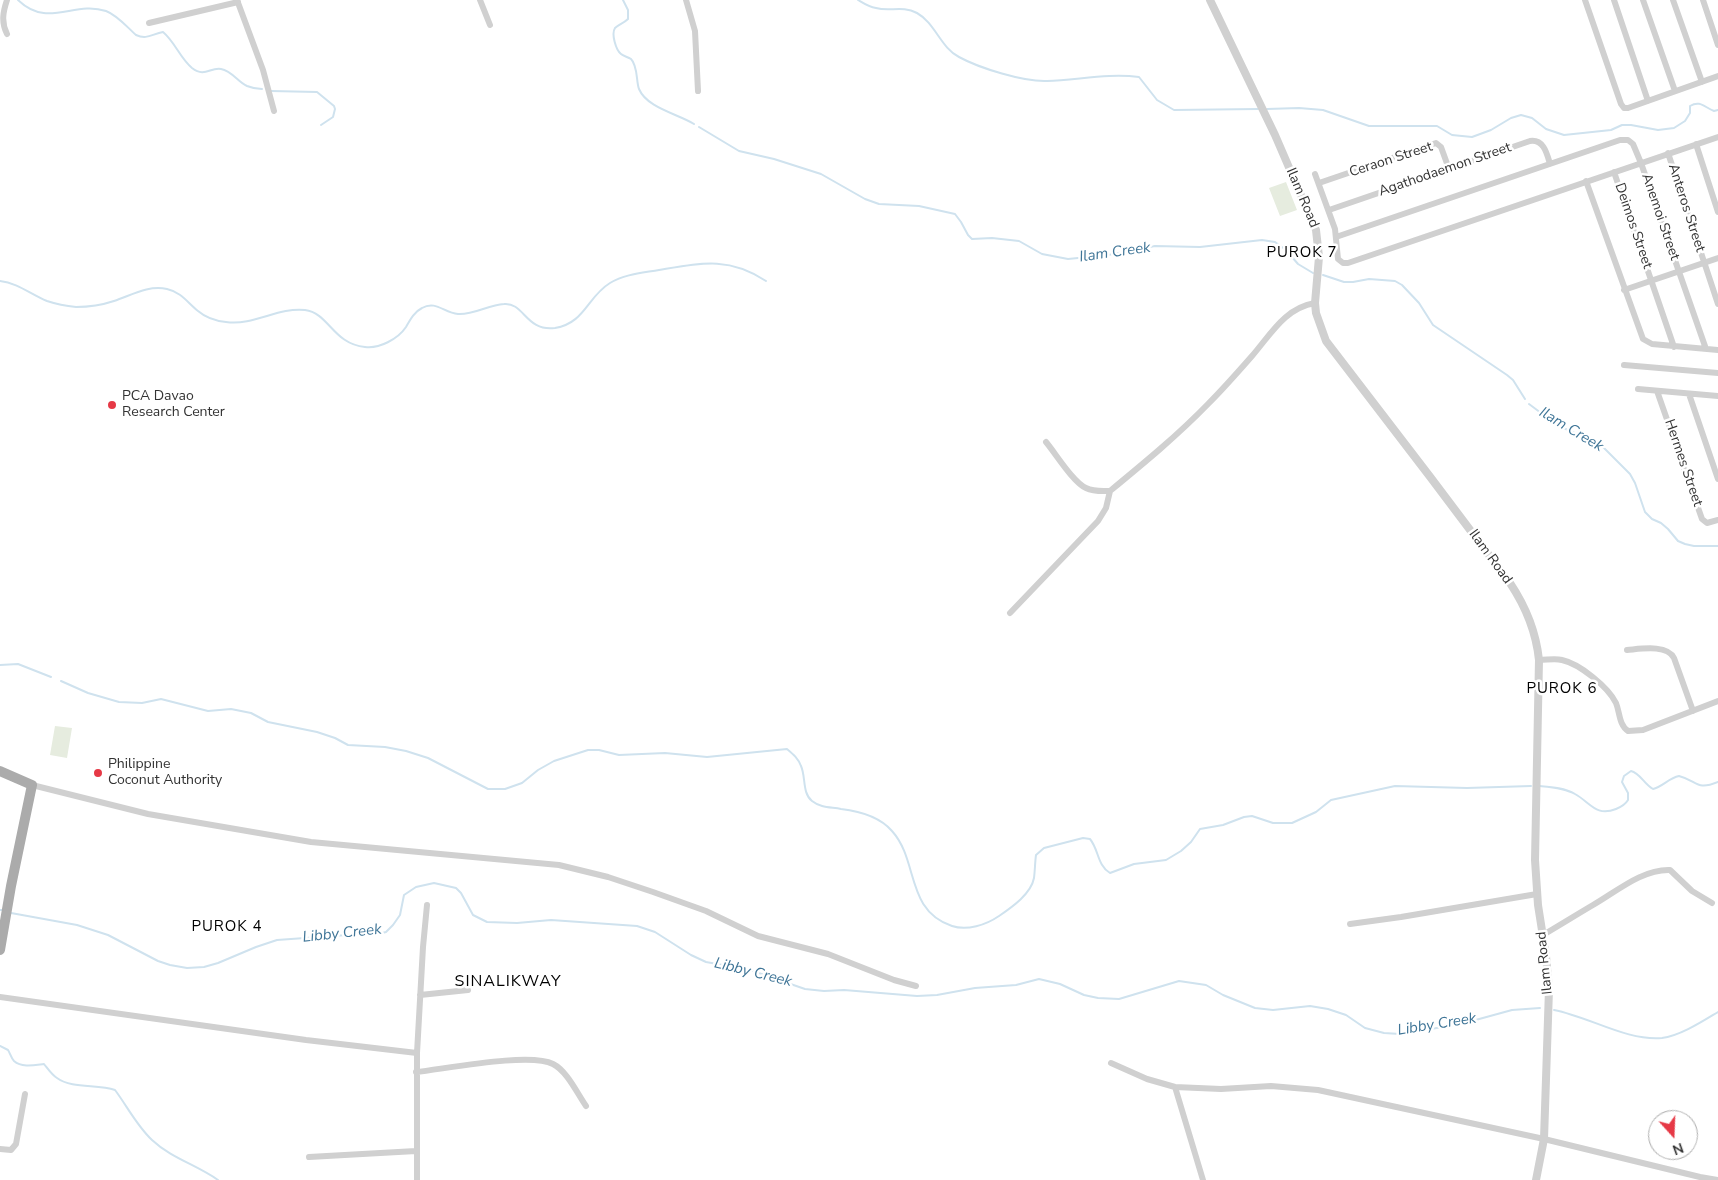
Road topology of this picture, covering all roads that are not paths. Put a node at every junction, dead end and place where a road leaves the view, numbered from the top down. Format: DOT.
graph roads {
  1 [pos="8,0"];
  2 [pos="480,0"];
  3 [pos="686,0"];
  4 [pos="1210,0"];
  5 [pos="1584,0"];
  6 [pos="1614,0"];
  7 [pos="1643,0"];
  8 [pos="1673,0"];
  9 [pos="1703,0"];
  10 [pos="238,1"];
  11 [pos="149,23"];
  12 [pos="490,25"];
  13 [pos="7,34"];
  14 [pos="1718,45"];
  15 [pos="1718,76"];
  16 [pos="1702,82"];
  17 [pos="698,91"];
  18 [pos="1675,91"];
  19 [pos="1648,101"];
  20 [pos="274,111"];
  21 [pos="1718,137"];
  22 [pos="1696,144"];
  23 [pos="1668,154"];
  24 [pos="1641,163"];
  25 [pos="1550,164"];
  26 [pos="1449,169"];
  27 [pos="1614,172"];
  28 [pos="1315,174"];
  29 [pos="1586,181"];
  30 [pos="1319,183"];
  31 [pos="1329,210"];
  32 [pos="1718,212"];
  33 [pos="1336,236"];
  34 [pos="1718,258"];
  35 [pos="1704,262"];
  36 [pos="1678,271"];
  37 [pos="1652,280"];
  38 [pos="1624,290"];
  39 [pos="1315,303"];
  40 [pos="1718,304"];
  41 [pos="1674,347"];
  42 [pos="1706,349"];
  43 [pos="1718,350"];
  44 [pos="1624,365"];
  45 [pos="1718,373"];
  46 [pos="1638,389"];
  47 [pos="1657,390"];
  48 [pos="1689,394"];
  49 [pos="1718,396"];
  50 [pos="1046,442"];
  51 [pos="1718,479"];
  52 [pos="1110,490"];
  53 [pos="1718,520"];
  54 [pos="1010,613"];
  55 [pos="1626,650"];
  56 [pos="1539,660"];
  57 [pos="1718,701"];
  58 [pos="1692,711"];
  59 [pos="0,771"];
  60 [pos="32,785"];
  61 [pos="1537,894"];
  62 [pos="1712,903"];
  63 [pos="427,905"];
  64 [pos="1350,924"];
  65 [pos="1543,935"];
  66 [pos="0,950"];
  67 [pos="916,986"];
  68 [pos="468,990"];
  69 [pos="420,995"];
  70 [pos="0,998"];
  71 [pos="417,1053"];
  72 [pos="1111,1063"];
  73 [pos="416,1072"];
  74 [pos="1175,1087"];
  75 [pos="25,1094"];
  76 [pos="586,1106"];
  77 [pos="1544,1139"];
  78 [pos="0,1149"];
  79 [pos="416,1151"];
  80 [pos="309,1157"];
  81 [pos="417,1180"];
  82 [pos="1203,1180"];
  83 [pos="1536,1180"];
  84 [pos="1718,1180"];
  1 -- 13 [label="street"];
  2 -- 12 [label="street"];
  3 -- 17 [label="street"];
  4 -- 39 [label="street, Ilam Road"];
  5 -- 19 [label="street"];
  6 -- 19 [label="street"];
  7 -- 18 [label="street"];
  8 -- 16 [label="street"];
  9 -- 14 [label="street"];
  10 -- 11 [label="street"];
  10 -- 20 [label="street"];
  15 -- 16 [label="street"];
  16 -- 18 [label="street"];
  18 -- 19 [label="street"];
  21 -- 22 [label="street"];
  22 -- 23 [label="street"];
  22 -- 32 [label="street"];
  23 -- 24 [label="street"];
  23 -- 35 [label="street, Anteros Street"];
  24 -- 25 [label="street, Anemoi Street"];
  24 -- 27 [label="street"];
  24 -- 36 [label="street, Anemoi Street"];
  25 -- 26 [label="street, Agathodaemon Street"];
  25 -- 33 [label="street, Anemoi Street"];
  26 -- 30 [label="street, Ceraon Street"];
  26 -- 31 [label="street, Agathodaemon Street"];
  27 -- 29 [label="street"];
  27 -- 37 [label="street, Deimos Street"];
  28 -- 30 [label="street"];
  29 -- 33 [label="street"];
  29 -- 38 [label="street"];
  30 -- 31 [label="street"];
  31 -- 33 [label="street"];
  34 -- 35 [label="street"];
  35 -- 36 [label="street"];
  35 -- 40 [label="street, Anteros Street"];
  36 -- 37 [label="street"];
  36 -- 42 [label="street, Anemoi Street"];
  37 -- 38 [label="street"];
  37 -- 41 [label="street, Deimos Street"];
  38 -- 41 [label="street"];
  39 -- 52 [label="street"];
  39 -- 56 [label="street, Ilam Road"];
  41 -- 42 [label="street"];
  42 -- 43 [label="street"];
  44 -- 45 [label="street"];
  46 -- 47 [label="street"];
  47 -- 48 [label="street"];
  47 -- 53 [label="street, Hermes Street"];
  48 -- 49 [label="street"];
  48 -- 51 [label="street"];
  50 -- 52 [label="street"];
  52 -- 54 [label="street"];
  55 -- 58 [label="street"];
  56 -- 58 [label="street"];
  56 -- 61 [label="street, Ilam Road"];
  57 -- 58 [label="street"];
  59 -- 60 [label="main road"];
  60 -- 66 [label="main road"];
  60 -- 67 [label="street"];
  61 -- 64 [label="street"];
  61 -- 65 [label="street, Ilam Road"];
  62 -- 65 [label="street"];
  63 -- 69 [label="street"];
  65 -- 77 [label="street, Ilam Road"];
  68 -- 69 [label="street"];
  69 -- 71 [label="street"];
  70 -- 71 [label="street"];
  71 -- 73 [label="street"];
  72 -- 74 [label="street"];
  73 -- 76 [label="street"];
  73 -- 79 [label="street"];
  74 -- 77 [label="street"];
  74 -- 82 [label="street"];
  75 -- 78 [label="street"];
  77 -- 83 [label="street, Ilam Road"];
  77 -- 84 [label="street"];
  79 -- 80 [label="street"];
  79 -- 81 [label="street"];
}
